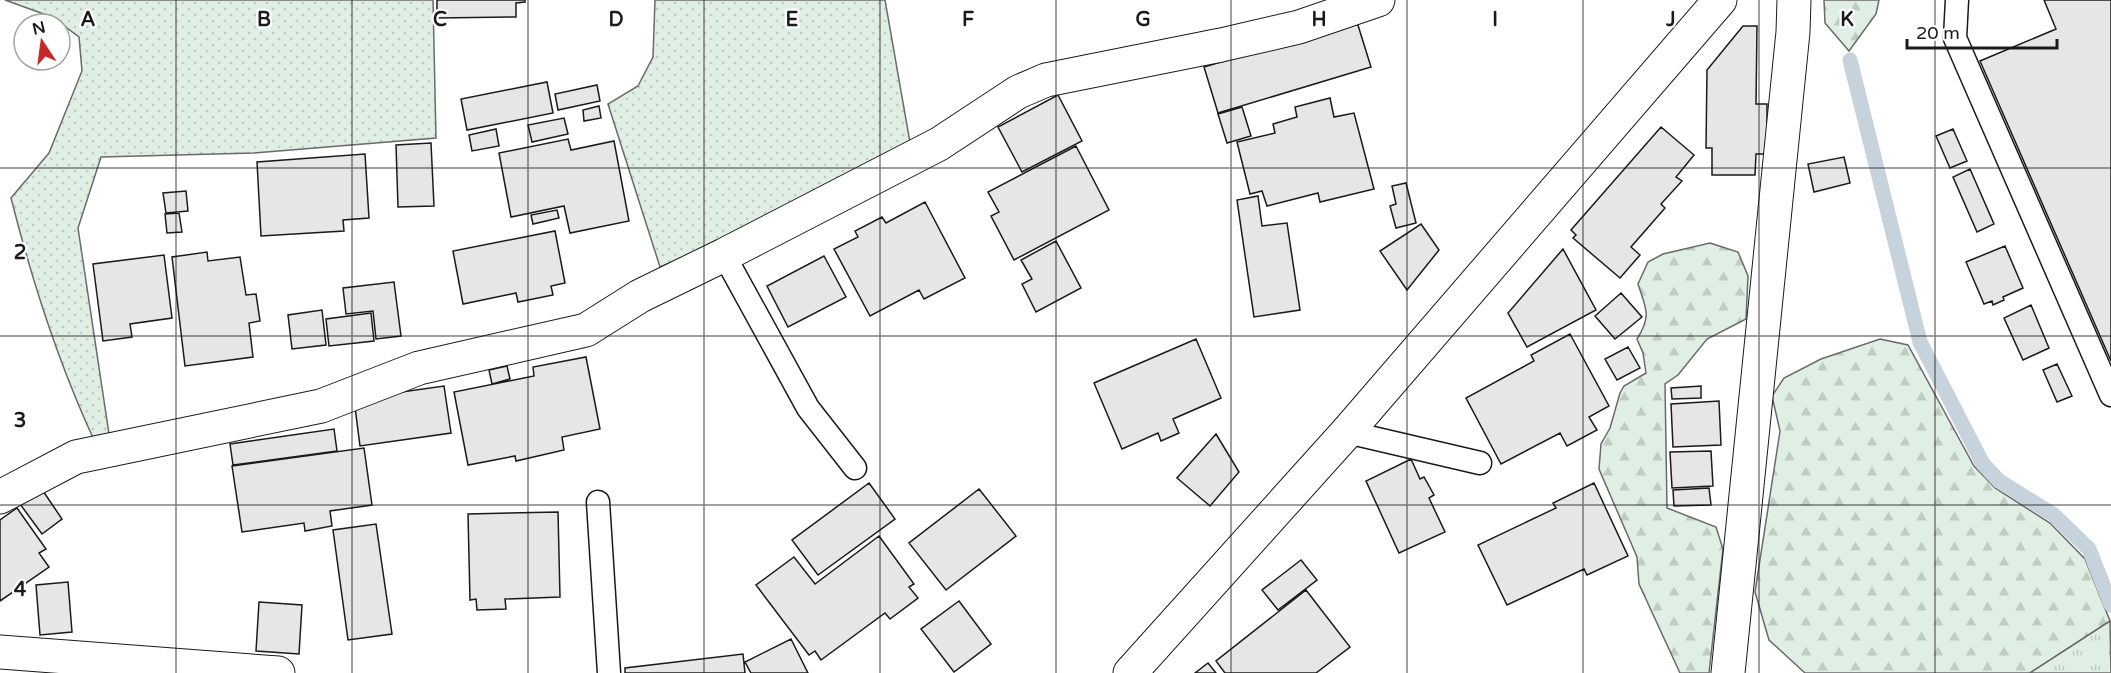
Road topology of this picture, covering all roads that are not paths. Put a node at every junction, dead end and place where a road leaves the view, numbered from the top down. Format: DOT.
graph roads {
  1 [pos="1378,0"];
  2 [pos="1720,0"];
  3 [pos="1794,0"];
  4 [pos="1958,0"];
  5 [pos="724,255"];
  6 [pos="2111,395"];
  7 [pos="1347,432"];
  8 [pos="1480,463"];
  9 [pos="855,468"];
  10 [pos="0,497"];
  11 [pos="598,502"];
  12 [pos="0,652"];
  13 [pos="278,673"];
  14 [pos="609,673"];
  15 [pos="1130,673"];
  16 [pos="1728,673"];
  1 -- 5 [label="street"];
  2 -- 7 [label="street"];
  3 -- 16 [label="street"];
  4 -- 6 [label="lane"];
  5 -- 9 [label="lane"];
  5 -- 10 [label="street"];
  7 -- 8 [label="lane"];
  7 -- 15 [label="street"];
  11 -- 14 [label="lane"];
  12 -- 13 [label="street"];
}
